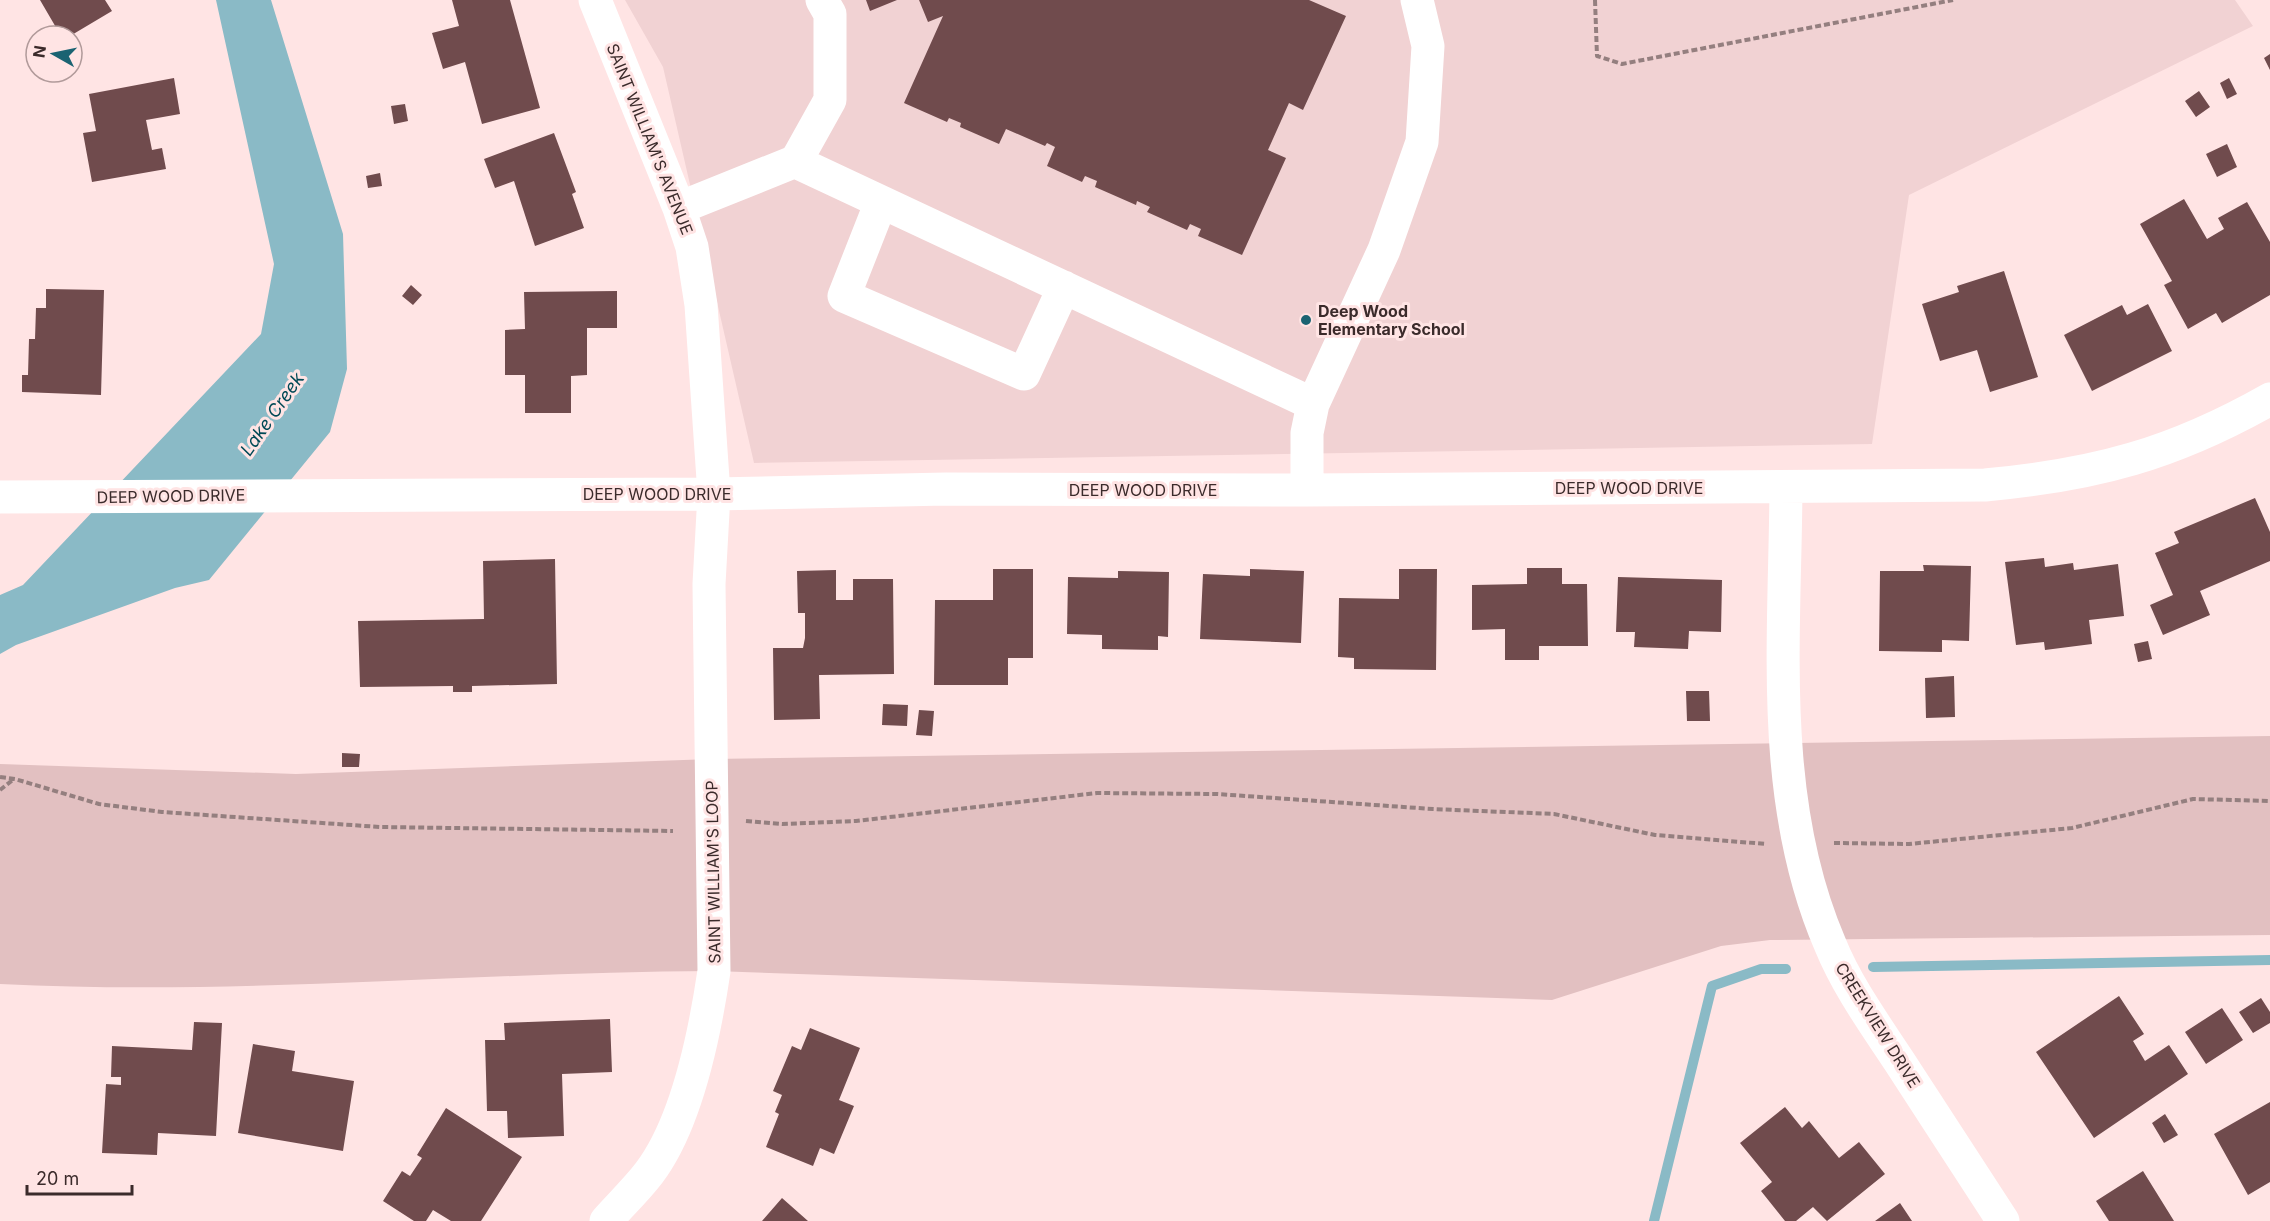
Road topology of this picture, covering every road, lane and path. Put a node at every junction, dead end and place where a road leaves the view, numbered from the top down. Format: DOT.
graph roads {
  1 [pos="595,0"];
  2 [pos="822,0"];
  3 [pos="1417,0"];
  4 [pos="1595,0"];
  5 [pos="1953,0"];
  6 [pos="794,161"];
  7 [pos="881,202"];
  8 [pos="679,208"];
  9 [pos="1064,287"];
  10 [pos="2270,399"];
  11 [pos="1313,404"];
  12 [pos="1786,487"];
  13 [pos="1307,490"];
  14 [pos="714,494"];
  15 [pos="0,497"];
  16 [pos="0,777"];
  17 [pos="15,779"];
  18 [pos="0,790"];
  19 [pos="2270,801"];
  20 [pos="738,821"];
  21 [pos="673,831"];
  22 [pos="1827,843"];
  23 [pos="1769,844"];
  24 [pos="606,1221"];
  25 [pos="2003,1221"];
  1 -- 8 [label="street, SAINT WILLIAM'S AVENUE"];
  2 -- 6 [label="street"];
  3 -- 11 [label="street"];
  4 -- 5 [label="path"];
  6 -- 7 [label="street"];
  6 -- 8 [label="street"];
  7 -- 9 [label="street"];
  7 -- 9 [label="street"];
  8 -- 14 [label="street, SAINT WILLIAM'S AVENUE"];
  9 -- 11 [label="street"];
  10 -- 12 [label="street, DEEP WOOD DRIVE"];
  11 -- 13 [label="street"];
  12 -- 13 [label="street, DEEP WOOD DRIVE"];
  12 -- 25 [label="street, CREEKVIEW DRIVE"];
  13 -- 14 [label="street, DEEP WOOD DRIVE"];
  14 -- 15 [label="street, DEEP WOOD DRIVE"];
  14 -- 24 [label="street, SAINT WILLIAM'S LOOP"];
  16 -- 17 [label="path"];
  17 -- 18 [label="path"];
  17 -- 21 [label="path"];
  19 -- 22 [label="path"];
  20 -- 23 [label="path"];
}
